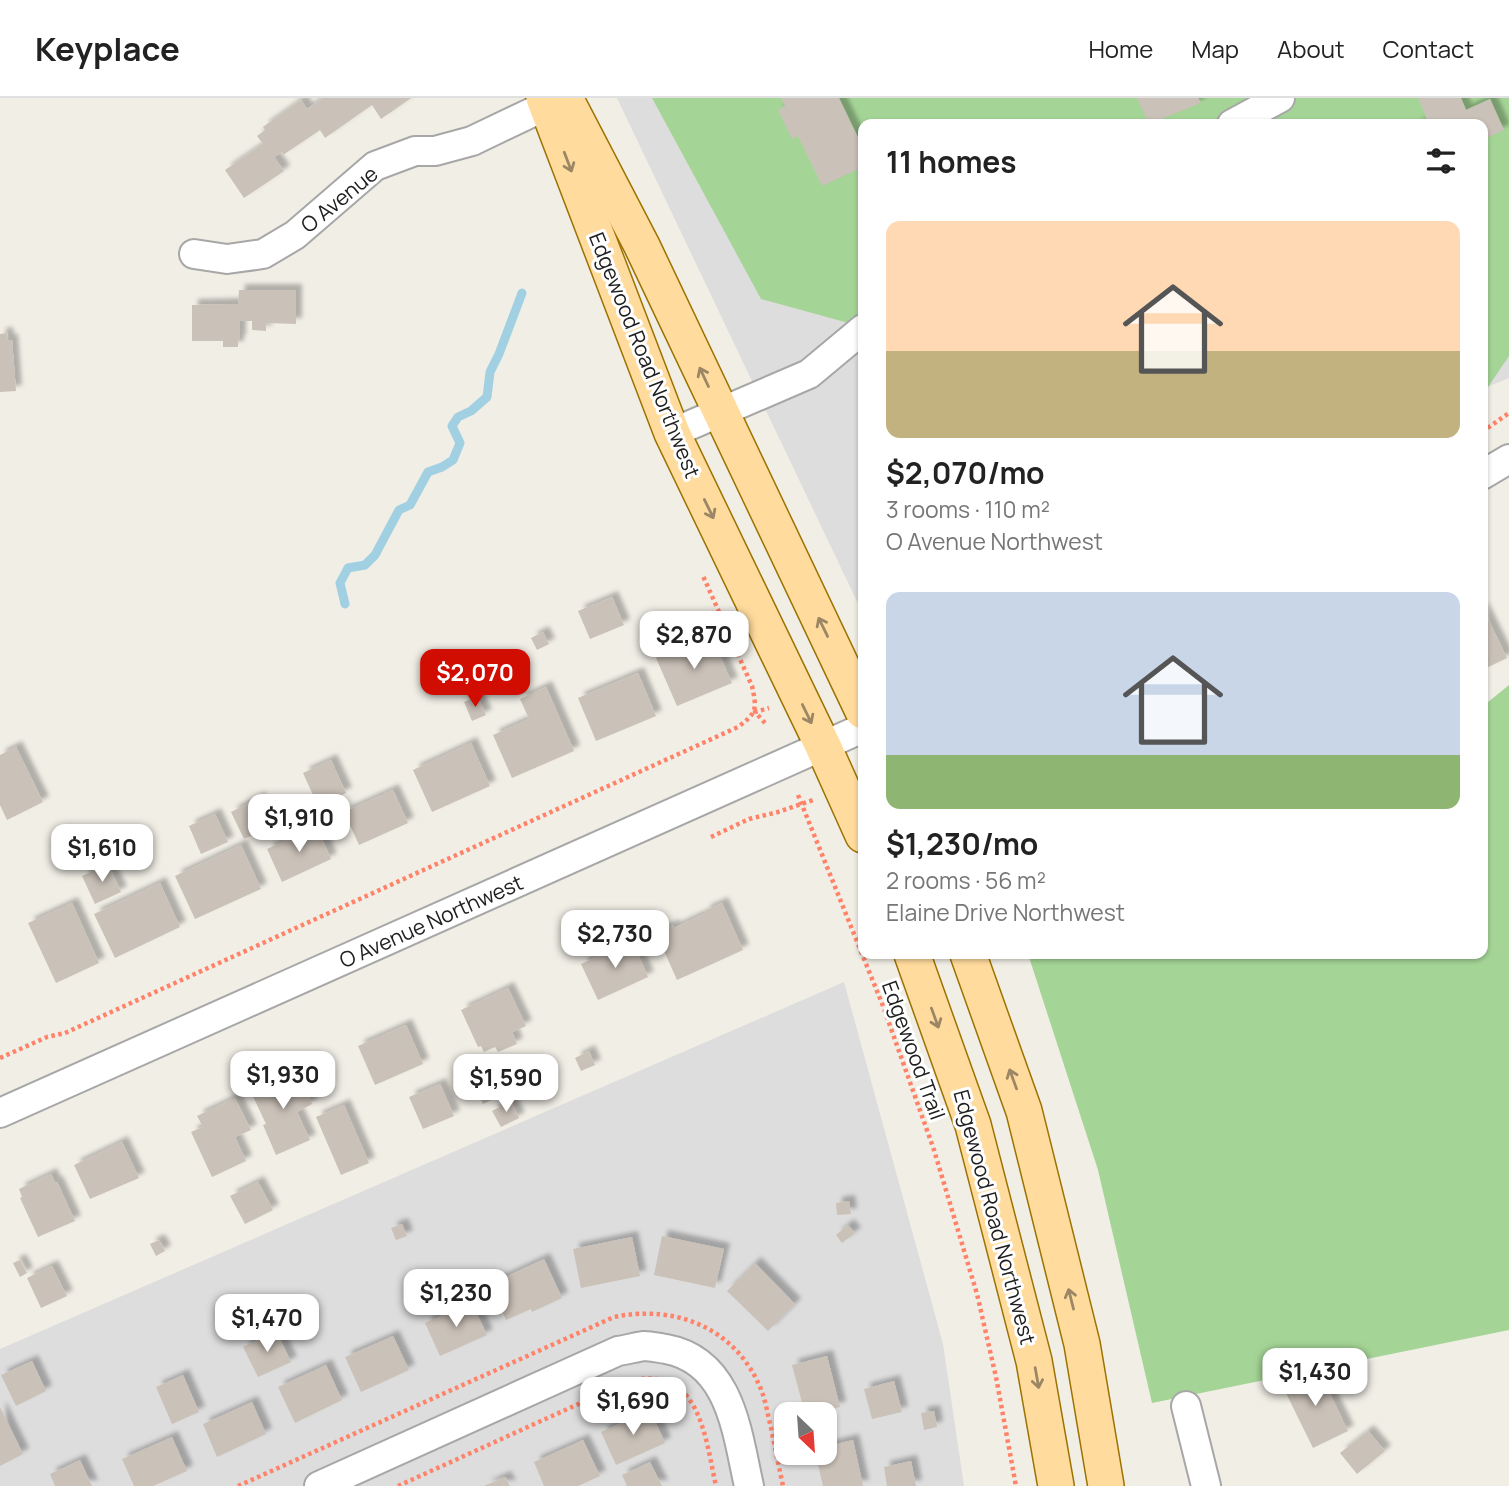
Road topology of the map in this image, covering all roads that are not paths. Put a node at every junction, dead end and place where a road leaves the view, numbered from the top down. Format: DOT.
graph roads {
  1 [pos="1280,98"];
  2 [pos="554,100"];
  3 [pos="1241,119"];
  4 [pos="194,254"];
  5 [pos="858,333"];
  6 [pos="720,412"];
  7 [pos="672,433"];
  8 [pos="1509,459"];
  9 [pos="1488,471"];
  10 [pos="858,700"];
  11 [pos="858,730"];
  12 [pos="823,746"];
  13 [pos="858,824"];
  14 [pos="914,959"];
  15 [pos="970,959"];
  16 [pos="0,1113"];
  17 [pos="1186,1406"];
  18 [pos="319,1486"];
  19 [pos="749,1486"];
  20 [pos="1056,1486"];
  21 [pos="1106,1486"];
  22 [pos="1206,1486"];
  1 -- 3 [label="street"];
  2 -- 4 [label="street, O Avenue"];
  6 -- 2 [label="main road, Edgewood Road Northwest, one-way"];
  2 -- 7 [label="main road, Edgewood Road Northwest, one-way"];
  5 -- 6 [label="street"];
  6 -- 7 [label="street"];
  10 -- 6 [label="main road, Edgewood Road Northwest, one-way"];
  7 -- 12 [label="main road, Edgewood Road Northwest, one-way"];
  8 -- 9 [label="street"];
  11 -- 12 [label="street, O Avenue Northwest"];
  12 -- 13 [label="main road, Edgewood Road Northwest"];
  12 -- 16 [label="street, O Avenue Northwest"];
  14 -- 20 [label="main road, Edgewood Road Northwest, one-way"];
  21 -- 15 [label="main road, one-way"];
  17 -- 22 [label="street"];
  18 -- 19 [label="street"];
}
